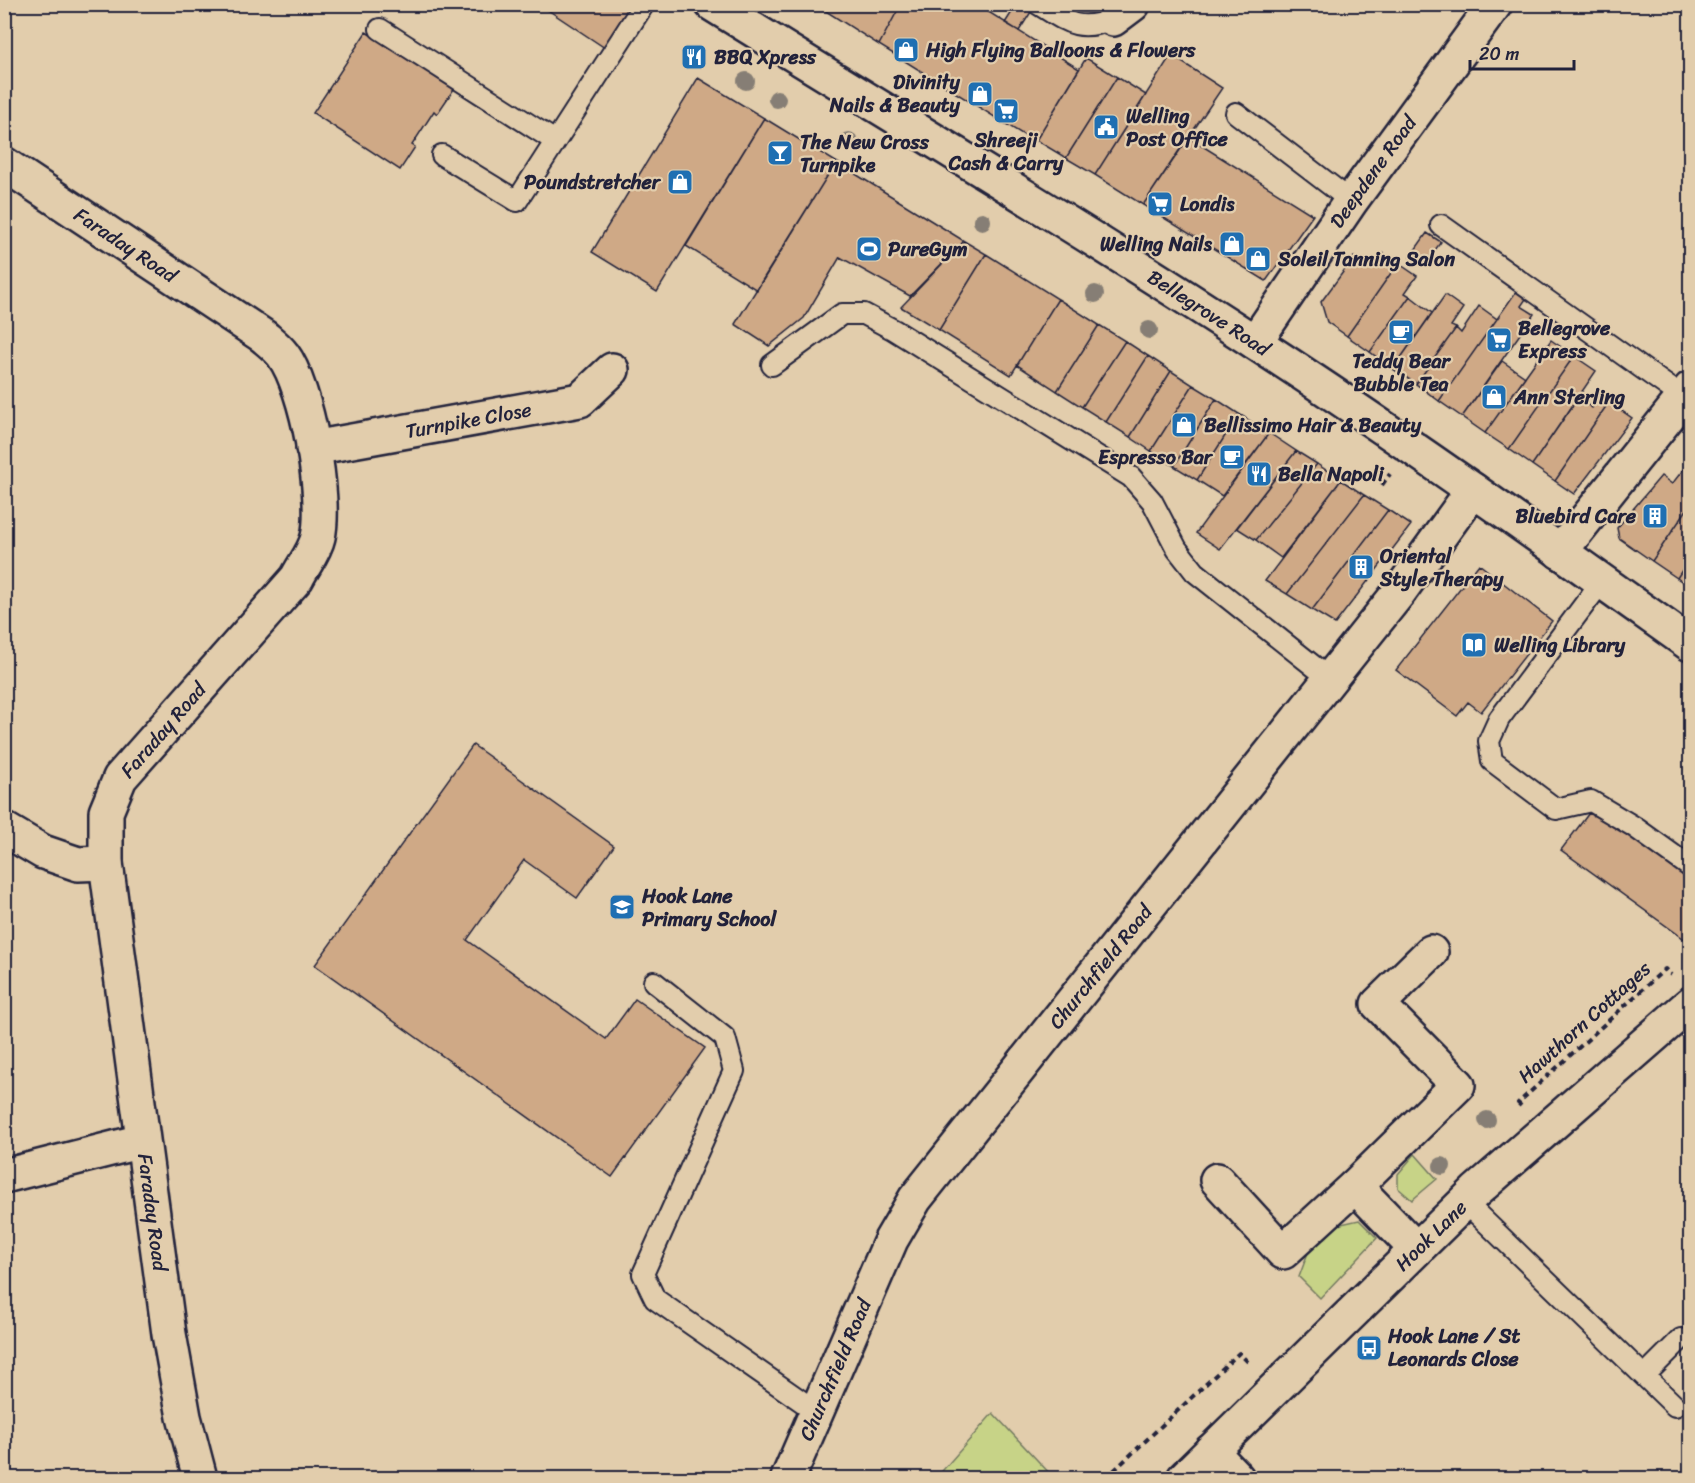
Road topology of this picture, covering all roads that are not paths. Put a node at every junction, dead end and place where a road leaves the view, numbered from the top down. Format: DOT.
graph roads {
  1 [pos="644,4"];
  2 [pos="712,4"];
  3 [pos="1038,4"];
  4 [pos="1495,4"];
  5 [pos="1123,12"];
  6 [pos="380,29"];
  7 [pos="1236,113"];
  8 [pos="555,141"];
  9 [pos="442,155"];
  10 [pos="4,164"];
  11 [pos="1352,201"];
  12 [pos="1441,225"];
  13 [pos="1255,342"];
  14 [pos="772,365"];
  15 [pos="612,370"];
  16 [pos="1686,400"];
  17 [pos="313,448"];
  18 [pos="1473,490"];
  19 [pos="1560,552"];
  20 [pos="1602,581"];
  21 [pos="1690,644"];
  22 [pos="1330,679"];
  23 [pos="4,829"];
  24 [pos="106,862"];
  25 [pos="1690,867"];
  26 [pos="1431,952"];
  27 [pos="654,982"];
  28 [pos="1690,1004"];
  29 [pos="142,1141"];
  30 [pos="4,1176"];
  31 [pos="1217,1180"];
  32 [pos="1355,1186"];
  33 [pos="1465,1202"];
  34 [pos="1416,1250"];
  35 [pos="1681,1339"];
  36 [pos="1645,1375"];
  37 [pos="1675,1406"];
  38 [pos="817,1412"];
  39 [pos="1211,1451"];
  40 [pos="200,1479"];
  41 [pos="788,1479"];
  42 [pos="1184,1479"];
  43 [pos="1237,1479"];
  1 -- 8 [label="lane"];
  2 -- 13 [label="street, Bellegrove Road"];
  3 -- 5 [label="lane"];
  4 -- 11 [label="street, Deepdene Road"];
  6 -- 8 [label="lane"];
  7 -- 11 [label="lane"];
  8 -- 9 [label="lane"];
  10 -- 17 [label="street, Faraday Road"];
  11 -- 13 [label="street, Deepdene Road"];
  12 -- 16 [label="lane"];
  13 -- 18 [label="street, Bellegrove Road"];
  14 -- 22 [label="lane"];
  15 -- 17 [label="street, Turnpike Close"];
  16 -- 19 [label="street"];
  17 -- 24 [label="street, Faraday Road"];
  18 -- 19 [label="street, Bellegrove Road"];
  18 -- 22 [label="street, Churchfield Road"];
  19 -- 20 [label="street, Bellegrove Road"];
  20 -- 21 [label="street, Bellegrove Road"];
  20 -- 25 [label="lane"];
  22 -- 38 [label="street, Churchfield Road"];
  23 -- 24 [label="street"];
  24 -- 29 [label="street, Faraday Road"];
  26 -- 32 [label="street"];
  27 -- 38 [label="lane"];
  28 -- 33 [label="street, Hook Lane"];
  29 -- 30 [label="street"];
  29 -- 40 [label="street, Faraday Road"];
  31 -- 32 [label="street"];
  32 -- 34 [label="street"];
  33 -- 34 [label="street, Hook Lane"];
  33 -- 36 [label="lane"];
  34 -- 39 [label="street, Hook Lane"];
  35 -- 36 [label="lane"];
  36 -- 37 [label="lane"];
  38 -- 41 [label="street, Churchfield Road"];
  39 -- 42 [label="street, Hook Lane"];
  39 -- 43 [label="street"];
}
